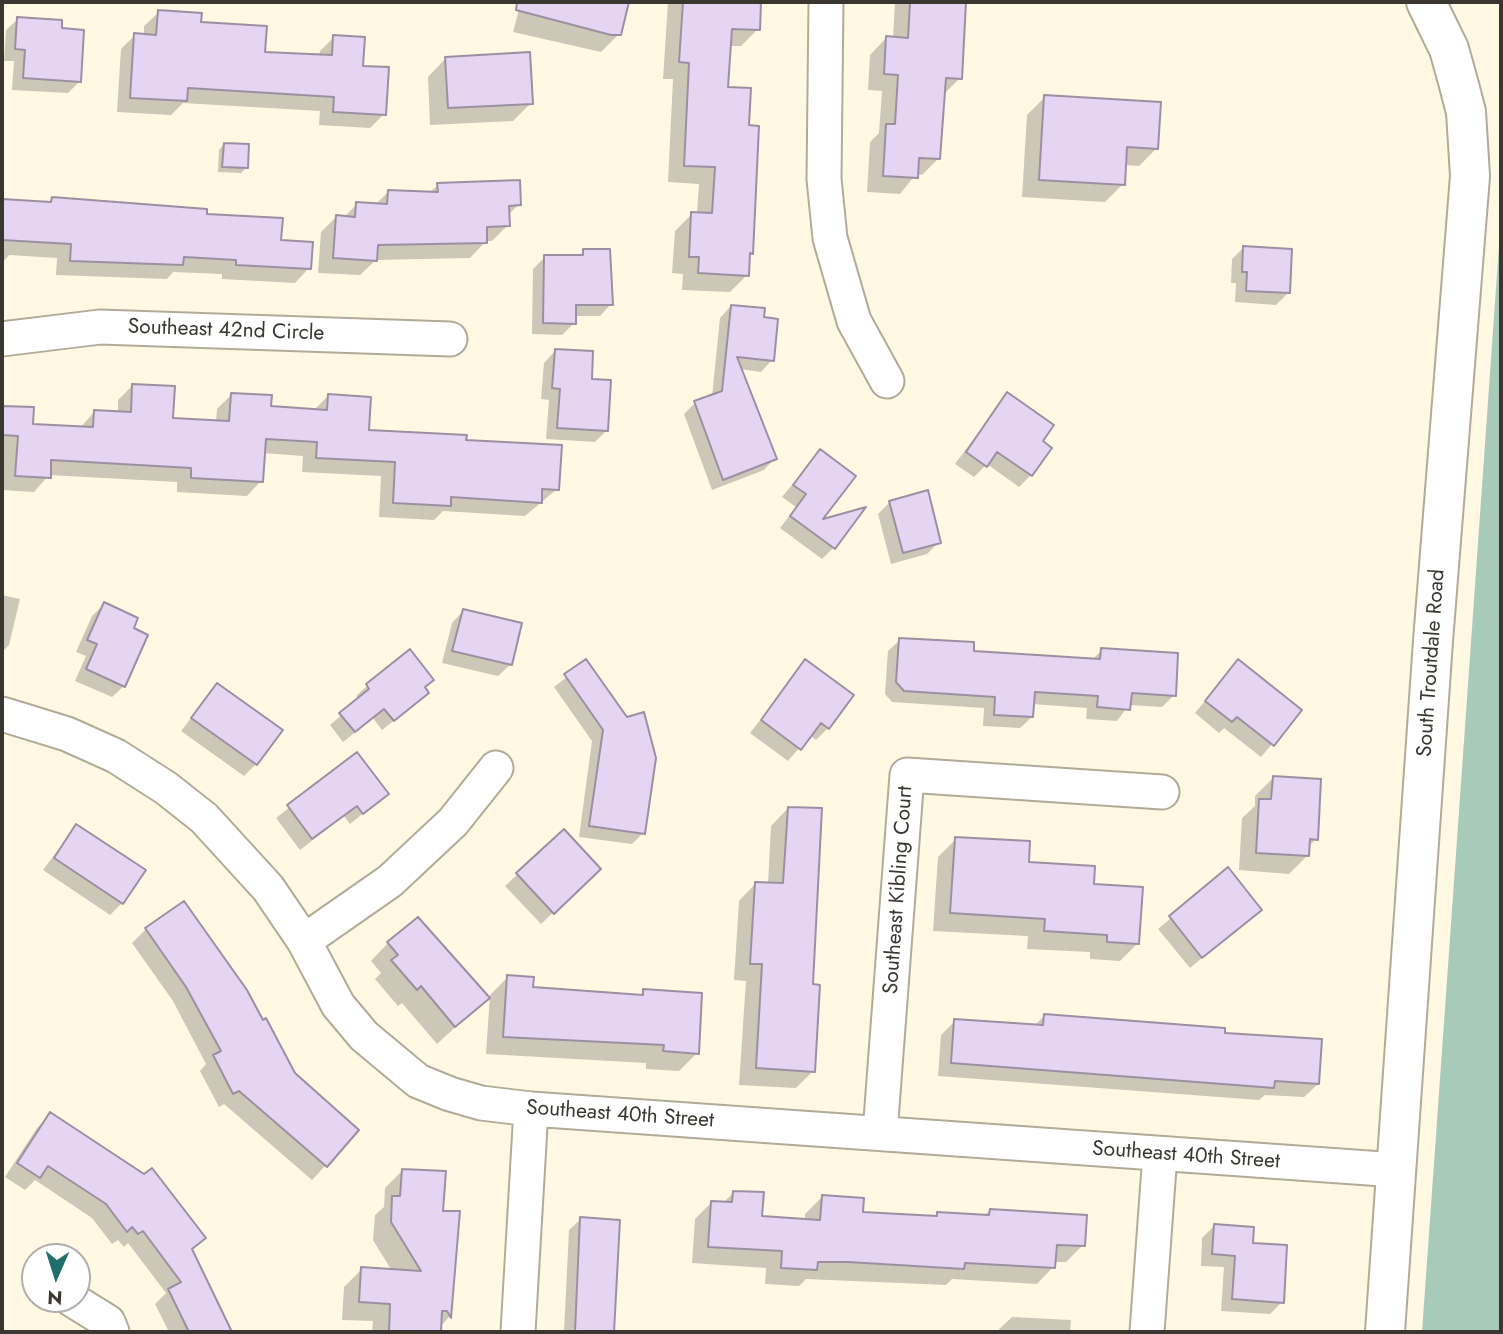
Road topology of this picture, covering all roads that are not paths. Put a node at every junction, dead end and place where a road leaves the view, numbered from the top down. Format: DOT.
graph roads {
  1 [pos="826,2"];
  2 [pos="1426,2"];
  3 [pos="450,339"];
  4 [pos="2,340"];
  5 [pos="887,381"];
  6 [pos="2,714"];
  7 [pos="496,768"];
  8 [pos="1162,792"];
  9 [pos="304,941"];
  10 [pos="531,1109"];
  11 [pos="880,1133"];
  12 [pos="1160,1154"];
  13 [pos="1397,1170"];
  14 [pos="91,1311"];
  15 [pos="113,1332"];
  16 [pos="518,1332"];
  17 [pos="1147,1332"];
  18 [pos="1385,1332"];
  1 -- 5 [label="street"];
  2 -- 13 [label="main road, South Troutdale Road"];
  3 -- 4 [label="street, Southeast 42nd Circle"];
  6 -- 9 [label="street, Southeast 40th Street"];
  7 -- 9 [label="street"];
  8 -- 11 [label="street, Southeast Kibling Court"];
  9 -- 10 [label="street, Southeast 40th Street"];
  10 -- 11 [label="street, Southeast 40th Street"];
  10 -- 16 [label="street"];
  11 -- 12 [label="street, Southeast 40th Street"];
  12 -- 13 [label="street, Southeast 40th Street"];
  12 -- 17 [label="street"];
  13 -- 18 [label="main road, South Troutdale Road"];
  14 -- 15 [label="street"];
}
